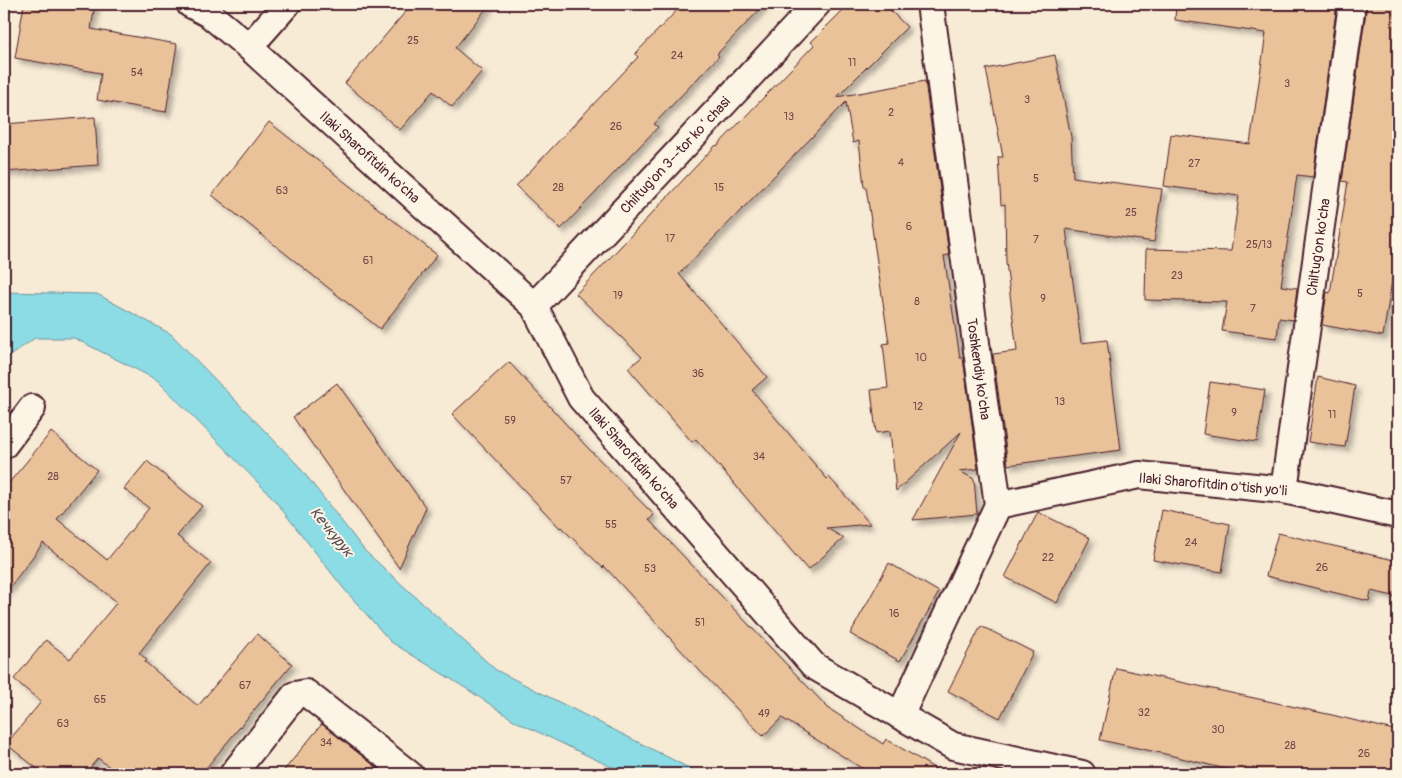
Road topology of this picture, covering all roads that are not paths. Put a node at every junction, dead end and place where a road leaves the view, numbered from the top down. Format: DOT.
graph roads {
  1 [pos="190,4"];
  2 [pos="287,4"];
  3 [pos="817,4"];
  4 [pos="930,4"];
  5 [pos="1352,4"];
  6 [pos="250,47"];
  7 [pos="534,306"];
  8 [pos="32,408"];
  9 [pos="4,445"];
  10 [pos="1284,490"];
  11 [pos="998,505"];
  12 [pos="1398,515"];
  13 [pos="900,716"];
  14 [pos="232,774"];
  15 [pos="409,774"];
  16 [pos="1082,774"];
  1 -- 6 [label="street, Ilaki Sharofitdin ko'cha"];
  2 -- 6 [label="street"];
  3 -- 7 [label="street, Chiltug'on 3--tor koʻchasi"];
  4 -- 11 [label="street, Toshkendiy ko'cha"];
  5 -- 10 [label="street, Chiltug'on ko'cha"];
  6 -- 7 [label="street, Ilaki Sharofitdin ko'cha"];
  7 -- 13 [label="street, Ilaki Sharofitdin ko'cha"];
  8 -- 9 [label="street"];
  10 -- 11 [label="street, Ilaki Sharofitdin o'tish yo'li"];
  10 -- 12 [label="street, Ilaki Sharofitdin o'tish yo'li"];
  11 -- 13 [label="street"];
  13 -- 16 [label="street, Ilaki Sharofitdin ko'cha"];
  14 -- 15 [label="street"];
}
